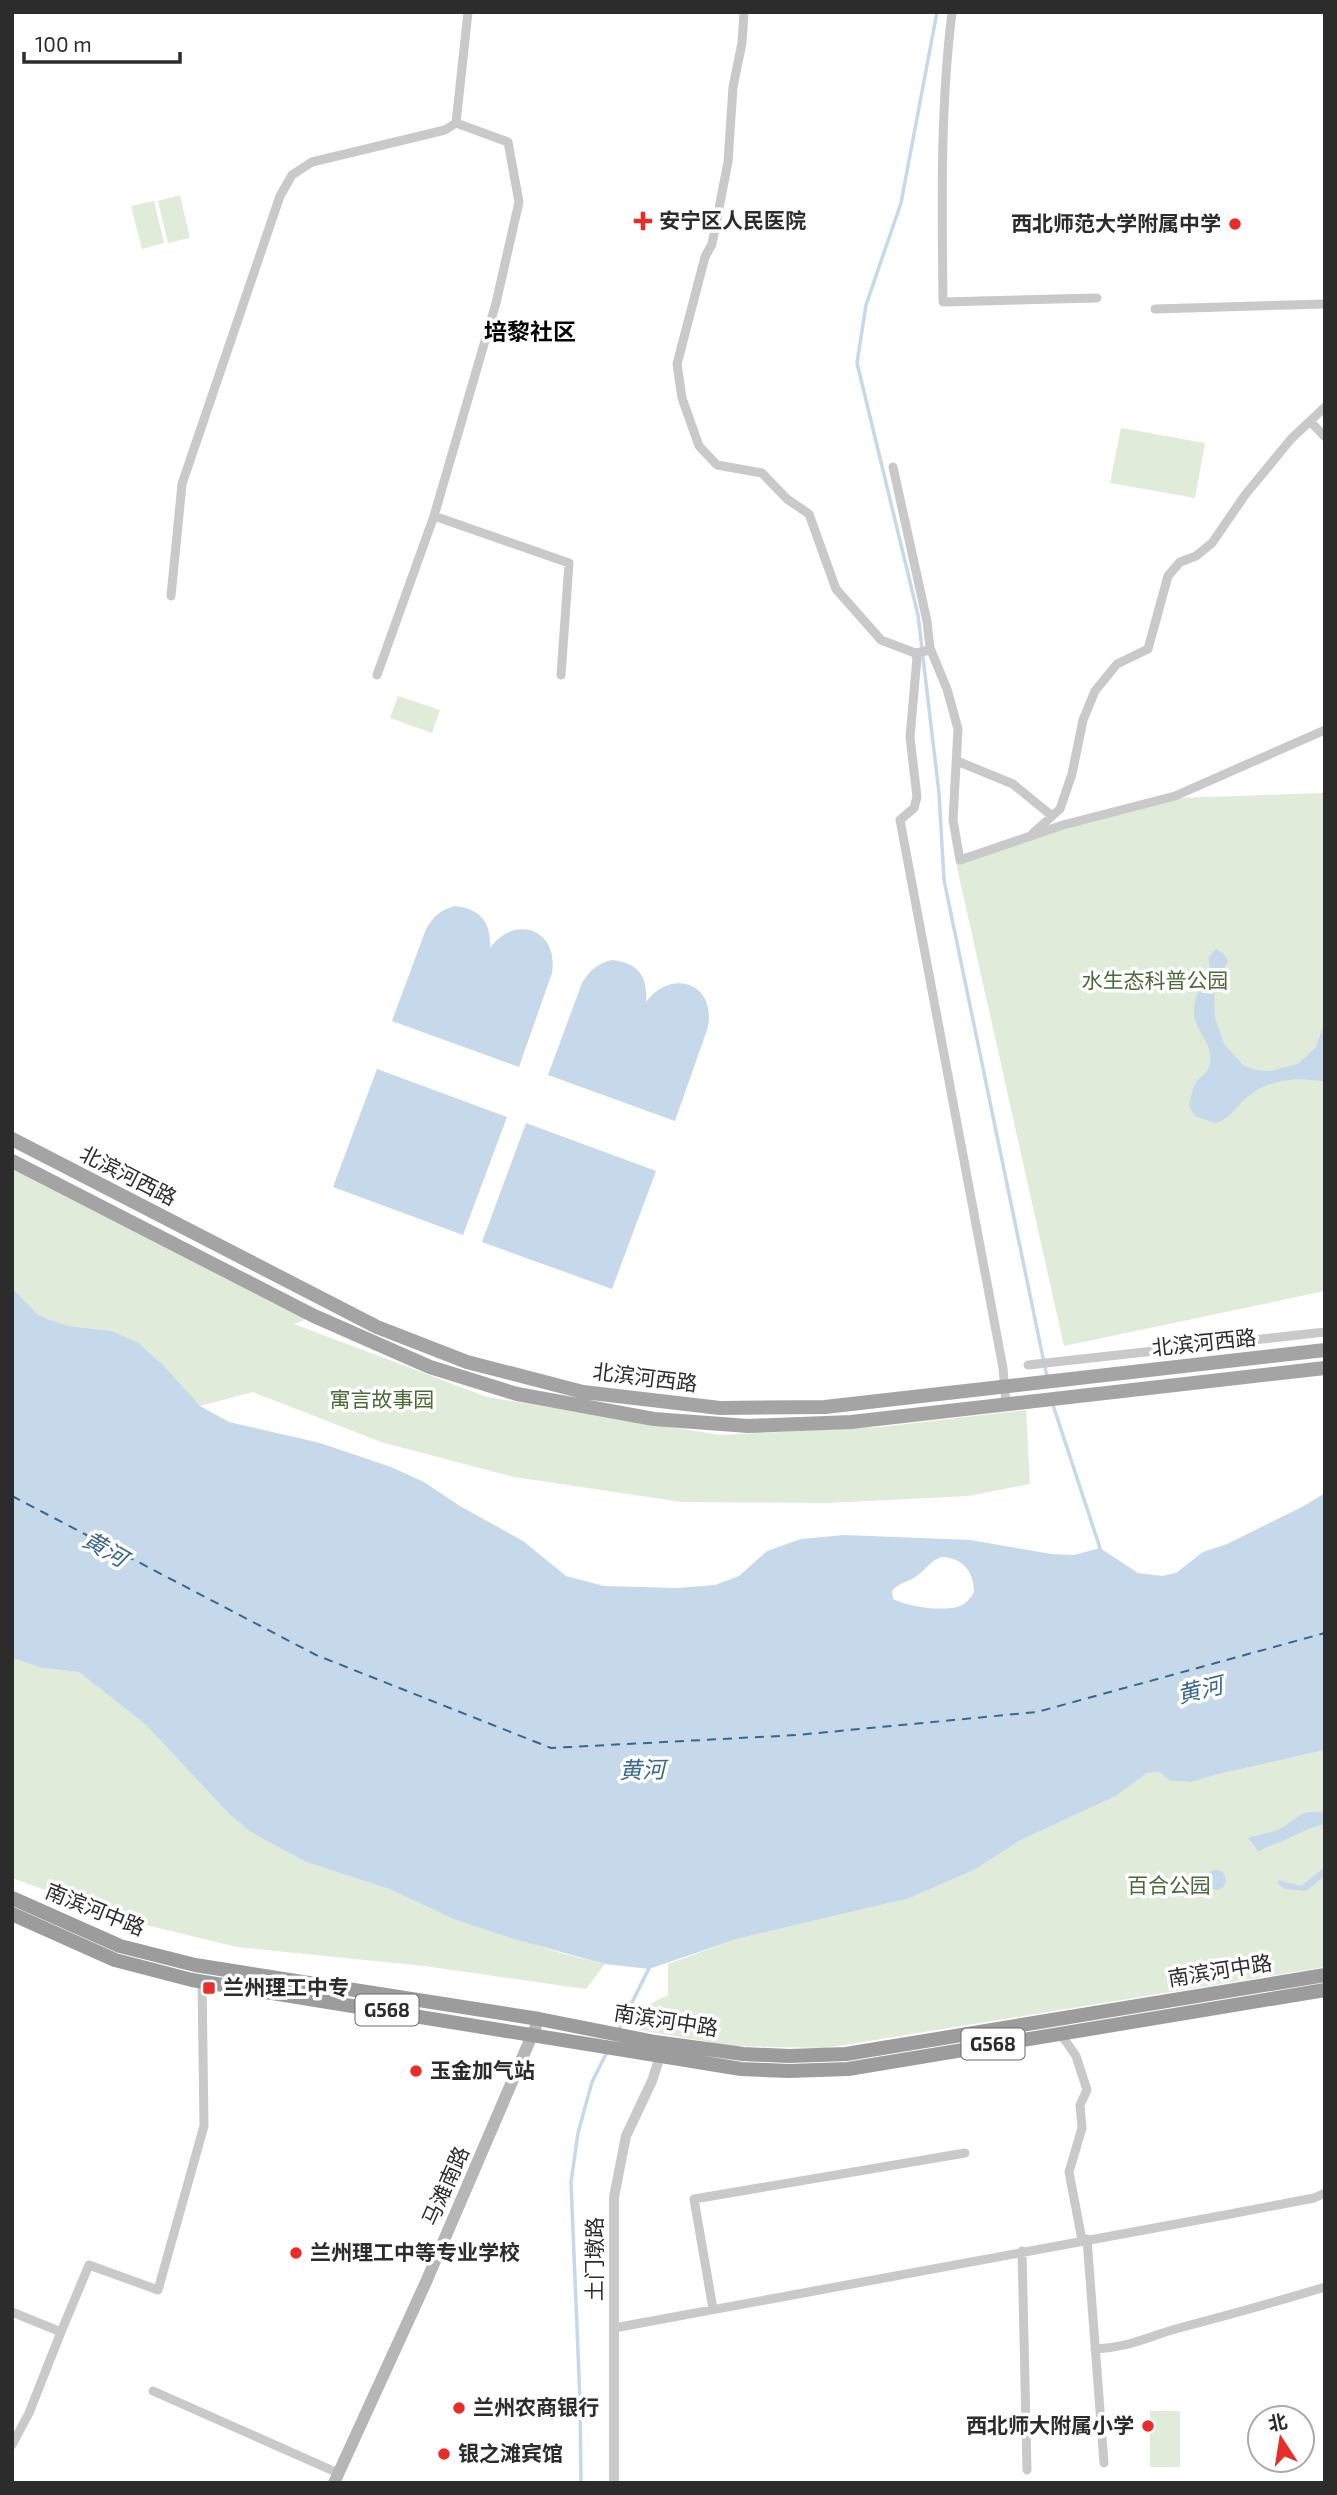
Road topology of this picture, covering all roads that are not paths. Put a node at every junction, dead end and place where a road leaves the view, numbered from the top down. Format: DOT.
graph roads {
  1 [pos="468,12"];
  2 [pos="744,12"];
  3 [pos="953,12"];
  4 [pos="456,123"];
  5 [pos="1097,298"];
  6 [pos="1325,304"];
  7 [pos="1154,309"];
  8 [pos="1325,407"];
  9 [pos="1311,421"];
  10 [pos="1325,437"];
  11 [pos="893,467"];
  12 [pos="434,516"];
  13 [pos="171,596"];
  14 [pos="928,649"];
  15 [pos="915,653"];
  16 [pos="377,675"];
  17 [pos="561,675"];
  18 [pos="1325,730"];
  19 [pos="957,761"];
  20 [pos="1052,816"];
  21 [pos="1027,837"];
  22 [pos="12,1139"];
  23 [pos="12,1161"];
  24 [pos="1325,1332"];
  25 [pos="1325,1350"];
  26 [pos="1028,1365"];
  27 [pos="1325,1368"];
  28 [pos="1004,1387"];
  29 [pos="1006,1404"];
  30 [pos="12,1898"];
  31 [pos="12,1914"];
  32 [pos="1325,1975"];
  33 [pos="202,1981"];
  34 [pos="1325,1990"];
  35 [pos="539,2019"];
  36 [pos="573,2034"];
  37 [pos="1060,2034"];
  38 [pos="533,2035"];
  39 [pos="662,2050"];
  40 [pos="965,2153"];
  41 [pos="1325,2193"];
  42 [pos="1085,2240"];
  43 [pos="1022,2251"];
  44 [pos="1325,2287"];
  45 [pos="713,2309"];
  46 [pos="12,2312"];
  47 [pos="614,2328"];
  48 [pos="61,2332"];
  49 [pos="1096,2349"];
  50 [pos="153,2391"];
  51 [pos="12,2445"];
  52 [pos="1104,2463"];
  53 [pos="1027,2470"];
  54 [pos="336,2478"];
  55 [pos="614,2483"];
  1 -- 4 [label="street"];
  2 -- 15 [label="street"];
  3 -- 5 [label="street"];
  4 -- 12 [label="street"];
  4 -- 13 [label="street"];
  6 -- 7 [label="street"];
  8 -- 9 [label="street"];
  9 -- 10 [label="street"];
  9 -- 20 [label="street"];
  11 -- 14 [label="street"];
  12 -- 16 [label="street"];
  12 -- 17 [label="street"];
  14 -- 15 [label="street"];
  14 -- 19 [label="street"];
  15 -- 28 [label="street"];
  18 -- 21 [label="street"];
  19 -- 20 [label="street"];
  19 -- 21 [label="street"];
  20 -- 21 [label="street"];
  22 -- 28 [label="main road, 北滨河西路"];
  23 -- 29 [label="main road, 北滨河西路"];
  24 -- 26 [label="street"];
  25 -- 28 [label="main road, 北滨河西路"];
  27 -- 29 [label="main road, 北滨河西路"];
  28 -- 29 [label="street"];
  30 -- 35 [label="highway, 南滨河中路 / G568"];
  31 -- 33 [label="highway, 南滨河中路 / G568"];
  32 -- 39 [label="highway, 南滨河中路 / G568"];
  33 -- 38 [label="highway, 南滨河中路 / G568"];
  33 -- 48 [label="street"];
  34 -- 37 [label="highway, 南滨河中路 / G568"];
  35 -- 36 [label="highway, 南滨河中路 / G568"];
  35 -- 38 [label="main road, 马滩南路"];
  36 -- 38 [label="highway, 南滨河中路 / G568"];
  36 -- 39 [label="highway, 南滨河中路 / G568"];
  37 -- 39 [label="highway, 南滨河中路 / G568"];
  37 -- 42 [label="street"];
  38 -- 54 [label="main road, 马滩南路"];
  39 -- 47 [label="street, 土门墩路"];
  40 -- 45 [label="street"];
  41 -- 42 [label="street"];
  42 -- 43 [label="street"];
  42 -- 49 [label="street"];
  43 -- 45 [label="street"];
  43 -- 53 [label="street"];
  44 -- 49 [label="street"];
  45 -- 47 [label="street"];
  46 -- 48 [label="street"];
  47 -- 55 [label="street, 土门墩路"];
  48 -- 51 [label="street"];
  49 -- 52 [label="street"];
  50 -- 54 [label="street"];
}
